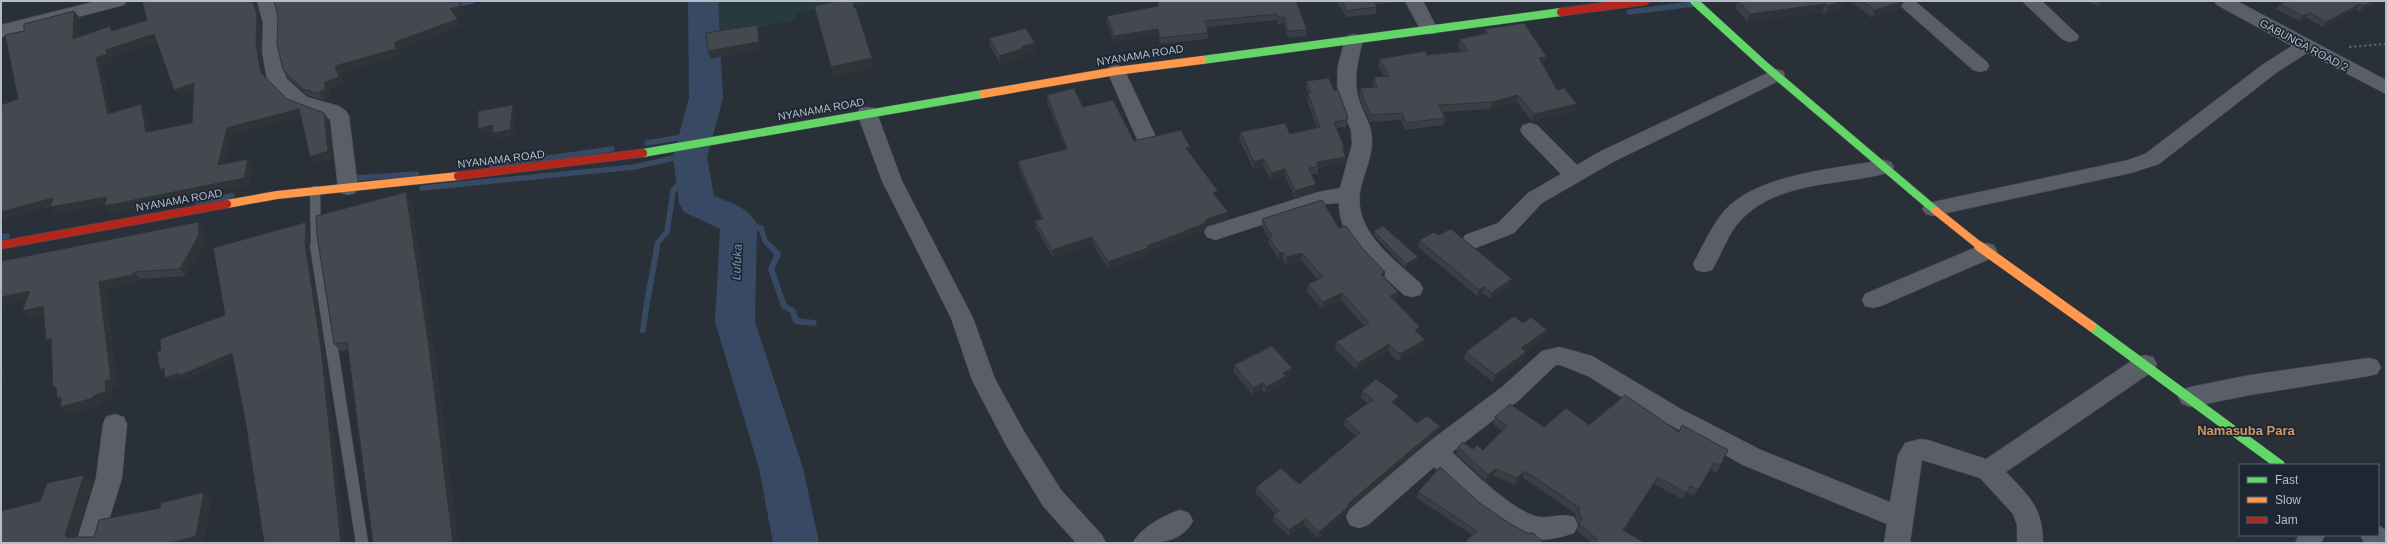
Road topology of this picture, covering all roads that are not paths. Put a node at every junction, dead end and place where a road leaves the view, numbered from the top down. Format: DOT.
graph roads {
  1 [pos="118,1"];
  2 [pos="266,1"];
  3 [pos="1414,1"];
  4 [pos="1645,1"];
  5 [pos="1694,1"];
  6 [pos="1904,1"];
  7 [pos="2031,1"];
  8 [pos="2222,1"];
  9 [pos="1429,30"];
  10 [pos="1,31"];
  11 [pos="2070,36"];
  12 [pos="1354,40"];
  13 [pos="2306,46"];
  14 [pos="1980,66"];
  15 [pos="1116,71"];
  16 [pos="1776,75"];
  17 [pos="2386,88"];
  18 [pos="867,113"];
  19 [pos="1530,130"];
  20 [pos="1146,137"];
  21 [pos="1884,167"];
  22 [pos="1575,174"];
  23 [pos="348,188"];
  24 [pos="315,191"];
  25 [pos="1349,194"];
  26 [pos="1933,209"];
  27 [pos="1215,232"];
  28 [pos="1473,241"];
  29 [pos="1,245"];
  30 [pos="1986,251"];
  31 [pos="1704,264"];
  32 [pos="1412,289"];
  33 [pos="1873,300"];
  34 [pos="2145,364"];
  35 [pos="2369,367"];
  36 [pos="2190,397"];
  37 [pos="115,424"];
  38 [pos="1434,452"];
  39 [pos="2279,464"];
  40 [pos="1989,470"];
  41 [pos="1359,517"];
  42 [pos="1901,518"];
  43 [pos="1180,521"];
  44 [pos="1565,525"];
  45 [pos="2374,536"];
  46 [pos="89,543"];
  47 [pos="362,543"];
  48 [pos="1093,543"];
  49 [pos="1146,543"];
  50 [pos="1897,543"];
  51 [pos="2030,543"];
  52 [pos="2384,543"];
  1 -- 10 [label="street"];
  2 -- 23 [label="street"];
  3 -- 9 [label="street"];
  4 -- 9 [label="street, NYANAMA ROAD"];
  5 -- 16 [label="street"];
  6 -- 14 [label="street"];
  7 -- 11 [label="street"];
  8 -- 13 [label="street, GABUNGA ROAD 2"];
  9 -- 12 [label="street, NYANAMA ROAD"];
  12 -- 15 [label="street, NYANAMA ROAD"];
  12 -- 25 [label="street"];
  13 -- 17 [label="street, GABUNGA ROAD 2"];
  13 -- 26 [label="street"];
  15 -- 18 [label="street, NYANAMA ROAD"];
  15 -- 20 [label="street"];
  16 -- 21 [label="street"];
  16 -- 22 [label="street"];
  18 -- 23 [label="street, NYANAMA ROAD"];
  18 -- 48 [label="street"];
  19 -- 22 [label="street"];
  21 -- 26 [label="street"];
  21 -- 31 [label="street"];
  22 -- 28 [label="street"];
  23 -- 24 [label="street, NYANAMA ROAD"];
  24 -- 29 [label="street, NYANAMA ROAD"];
  24 -- 47 [label="lane"];
  25 -- 27 [label="street"];
  25 -- 32 [label="street"];
  26 -- 30 [label="street"];
  30 -- 33 [label="street"];
  30 -- 34 [label="street"];
  34 -- 36 [label="street"];
  34 -- 40 [label="street"];
  35 -- 36 [label="street"];
  36 -- 39 [label="street"];
  37 -- 46 [label="street"];
  38 -- 41 [label="street"];
  38 -- 42 [label="street"];
  38 -- 44 [label="street"];
  40 -- 42 [label="street"];
  40 -- 51 [label="street"];
  42 -- 50 [label="street"];
  43 -- 49 [label="street"];
  45 -- 52 [label="street"];
}
